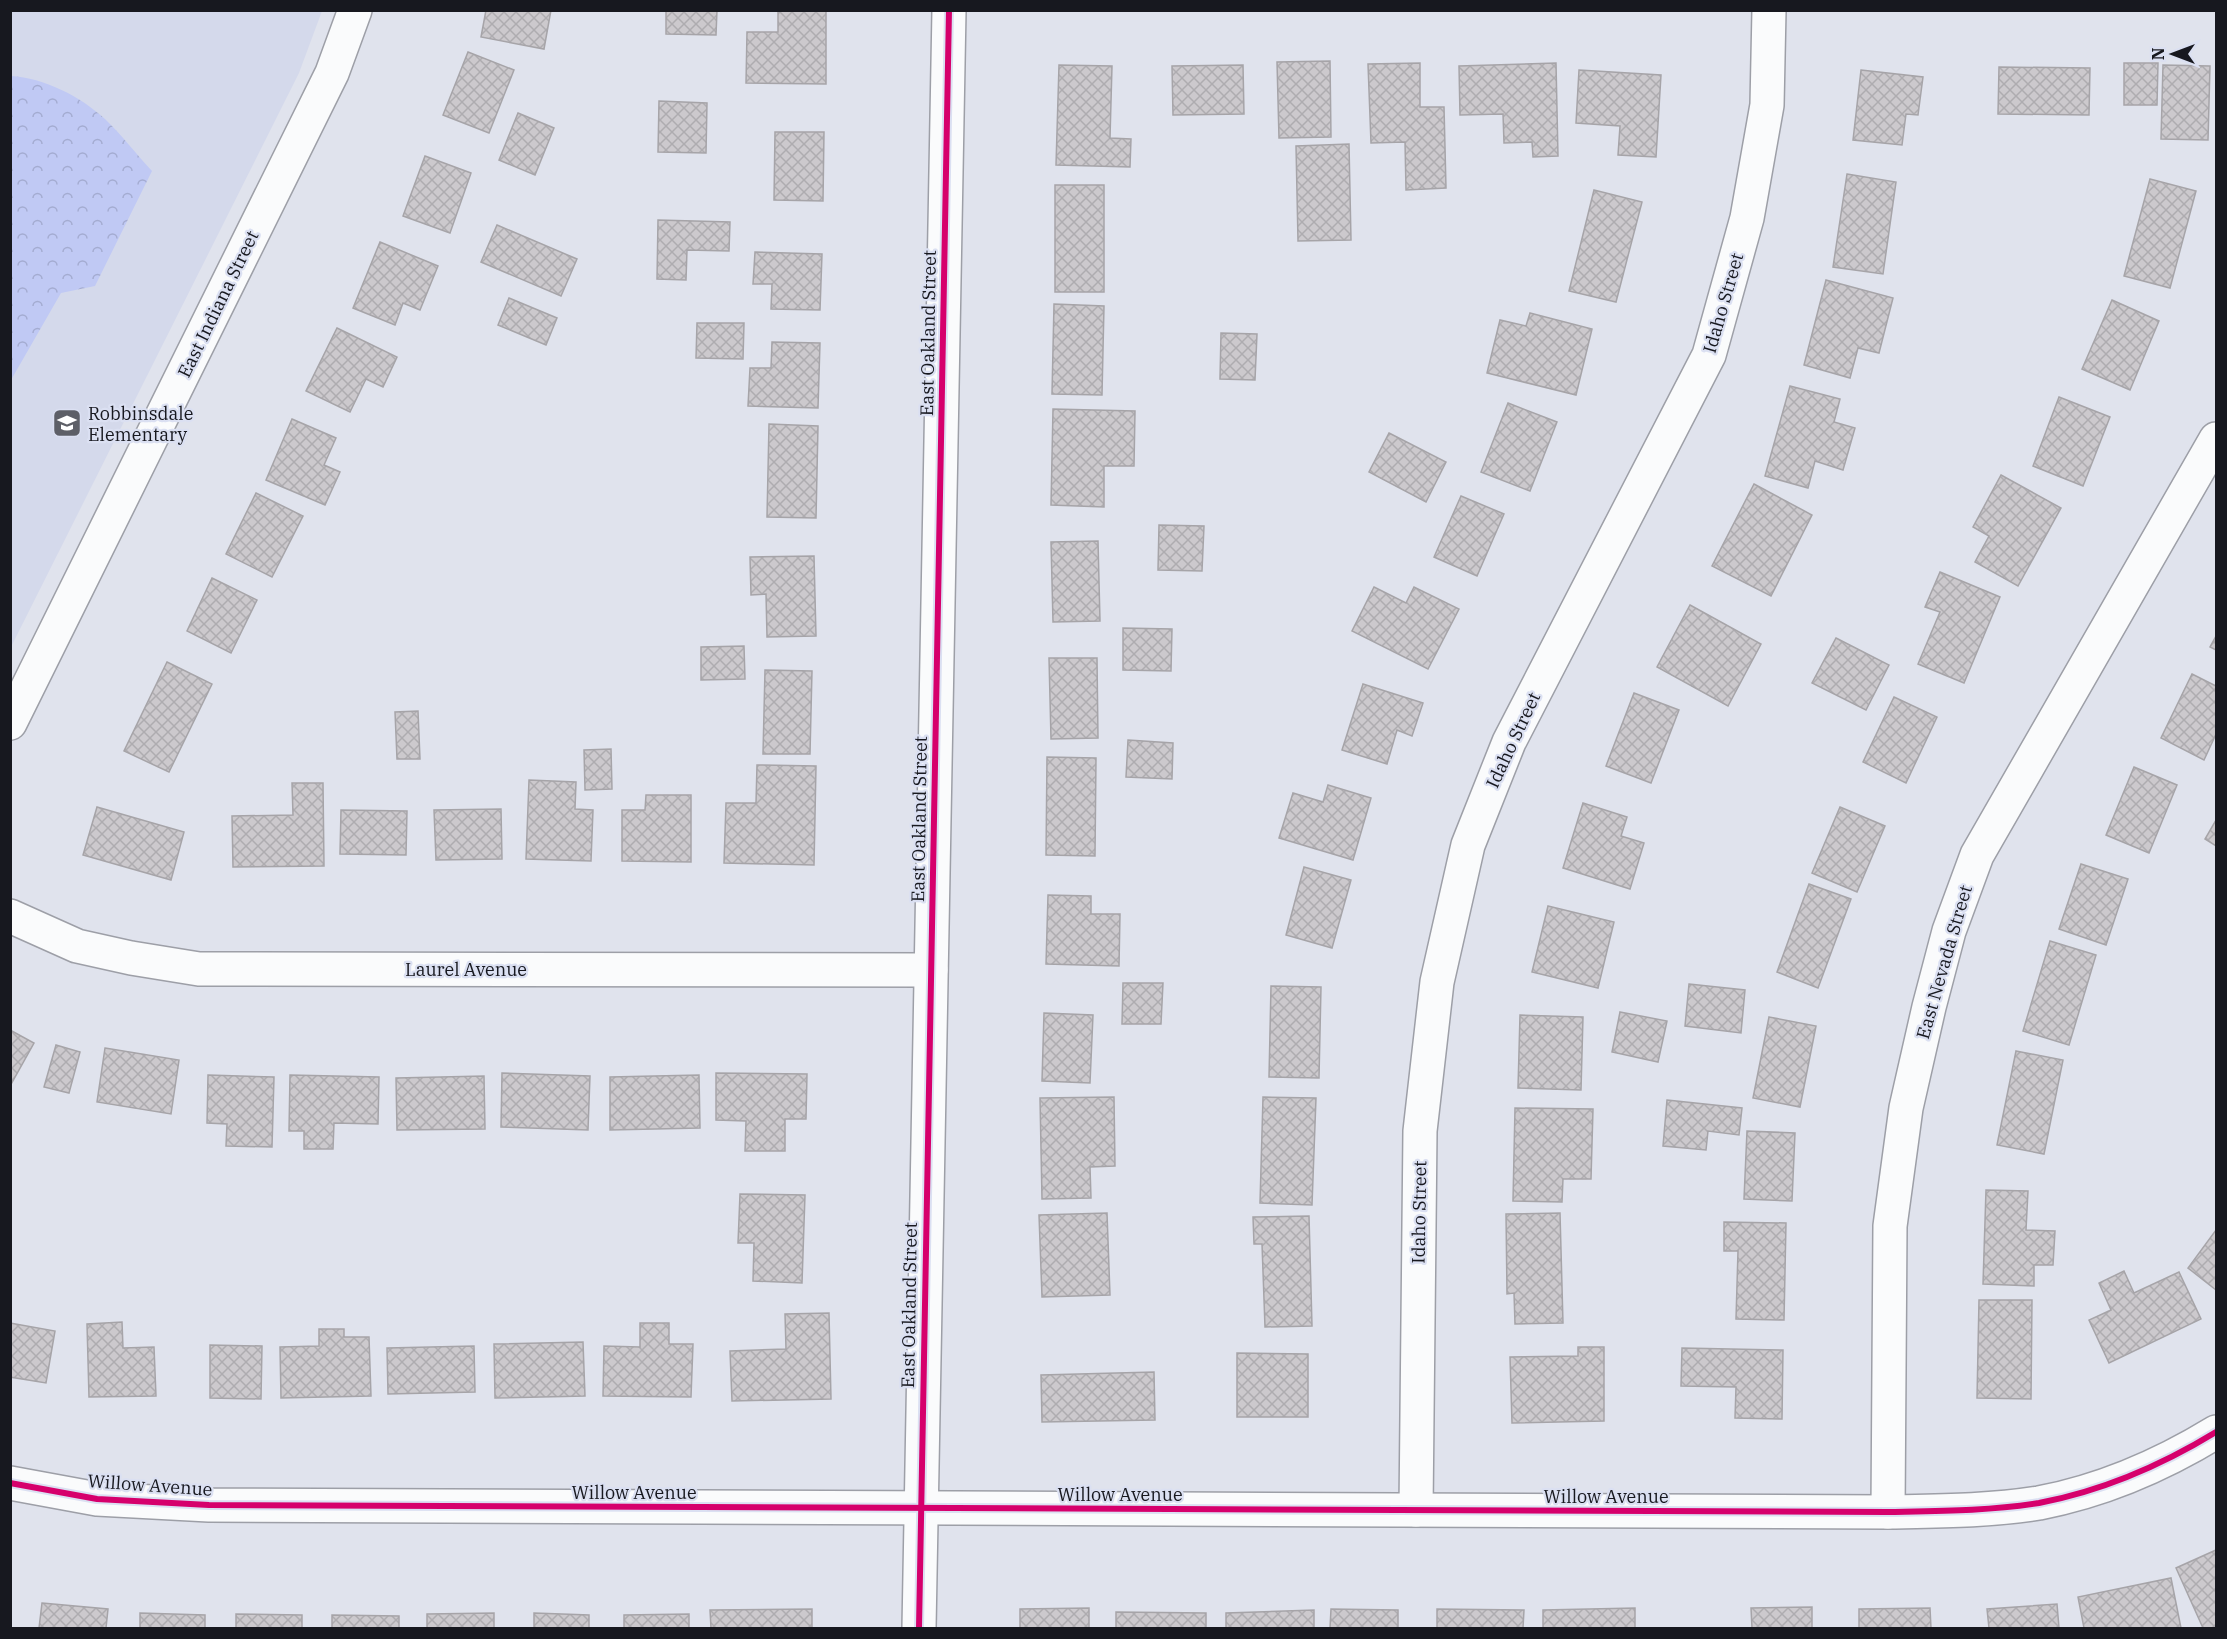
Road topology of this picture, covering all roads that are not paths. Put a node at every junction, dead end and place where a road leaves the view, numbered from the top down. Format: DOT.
graph roads {
  1 [pos="355,10"];
  2 [pos="949,10"];
  3 [pos="1769,10"];
  4 [pos="2217,439"];
  5 [pos="10,723"];
  6 [pos="10,916"];
  7 [pos="931,970"];
  8 [pos="2217,1432"];
  9 [pos="10,1483"];
  10 [pos="920,1509"];
  11 [pos="1416,1510"];
  12 [pos="1888,1512"];
  13 [pos="918,1629"];
  1 -- 5 [label="street, East Indiana Street"];
  2 -- 7 [label="street, East Oakland Street"];
  3 -- 11 [label="street, Idaho Street"];
  4 -- 12 [label="street, East Nevada Street"];
  6 -- 7 [label="street, Laurel Avenue"];
  7 -- 10 [label="street, East Oakland Street"];
  8 -- 12 [label="street, Willow Avenue"];
  9 -- 10 [label="street, Willow Avenue"];
  10 -- 11 [label="street, Willow Avenue"];
  10 -- 13 [label="street, East Oakland Street"];
  11 -- 12 [label="street, Willow Avenue"];
}
